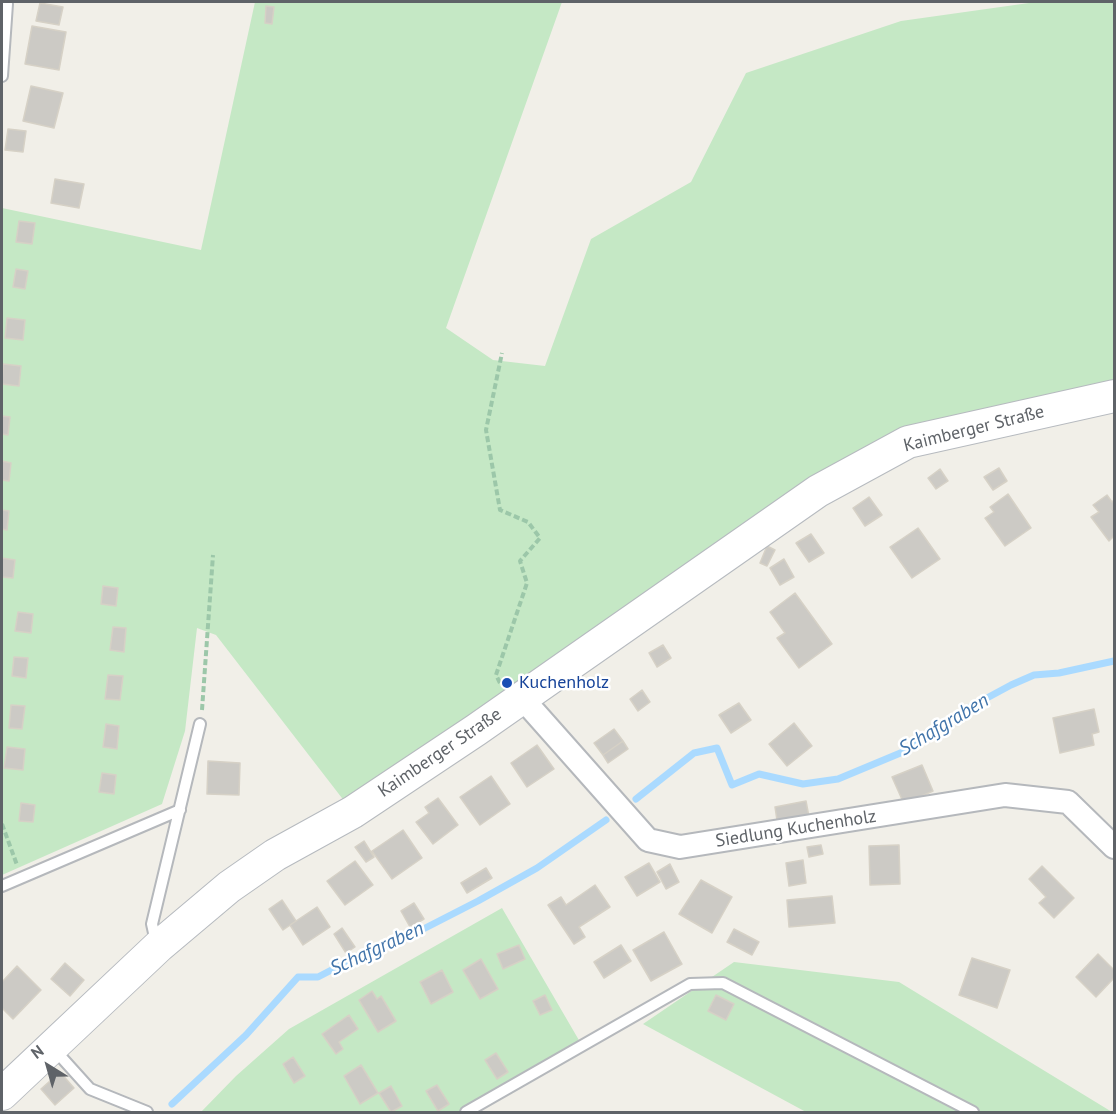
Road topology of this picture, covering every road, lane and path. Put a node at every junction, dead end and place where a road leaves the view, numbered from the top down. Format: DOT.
graph roads {
  1 [pos="2,2"];
  2 [pos="2,76"];
  3 [pos="502,353"];
  4 [pos="1114,396"];
  5 [pos="213,555"];
  6 [pos="516,702"];
  7 [pos="200,724"];
  8 [pos="180,810"];
  9 [pos="2,824"];
  10 [pos="1114,847"];
  11 [pos="21,877"];
  12 [pos="2,886"];
  13 [pos="159,946"];
  14 [pos="53,1048"];
  15 [pos="2,1094"];
  16 [pos="147,1113"];
  17 [pos="466,1113"];
  18 [pos="973,1113"];
  1 -- 2 [label="lane"];
  3 -- 6 [label="path"];
  4 -- 6 [label="main road, Kaimberger Straße"];
  5 -- 7 [label="path"];
  6 -- 10 [label="street, Siedlung Kuchenholz"];
  6 -- 13 [label="main road, Kaimberger Straße"];
  7 -- 8 [label="lane"];
  8 -- 11 [label="lane"];
  8 -- 13 [label="lane"];
  9 -- 11 [label="path"];
  11 -- 12 [label="lane"];
  13 -- 14 [label="main road, Kaimberger Straße"];
  14 -- 15 [label="main road, Kaimberger Straße"];
  14 -- 16 [label="lane"];
  17 -- 18 [label="lane"];
}
